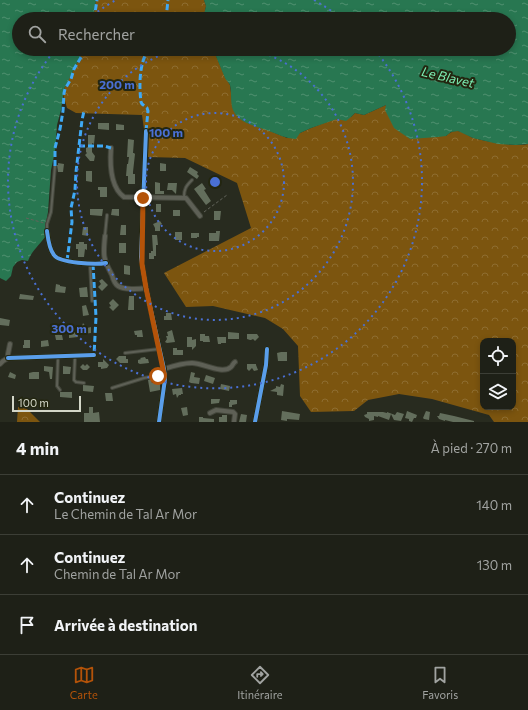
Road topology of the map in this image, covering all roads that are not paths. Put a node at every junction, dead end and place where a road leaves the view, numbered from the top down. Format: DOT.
graph roads {
  1 [pos="146,131"];
  2 [pos="111,148"];
  3 [pos="55,166"];
  4 [pos="192,180"];
  5 [pos="143,198"];
  6 [pos="184,198"];
  7 [pos="107,215"];
  8 [pos="200,216"];
  9 [pos="47,231"];
  10 [pos="105,236"];
  11 [pos="106,263"];
  12 [pos="90,264"];
  13 [pos="146,288"];
  14 [pos="92,301"];
  15 [pos="10,344"];
  16 [pos="160,349"];
  17 [pos="266,349"];
  18 [pos="125,353"];
  19 [pos="94,355"];
  20 [pos="75,356"];
  21 [pos="58,357"];
  22 [pos="8,358"];
  23 [pos="235,362"];
  24 [pos="0,364"];
  25 [pos="164,371"];
  26 [pos="84,382"];
  27 [pos="112,388"];
  28 [pos="60,390"];
  29 [pos="210,413"];
  30 [pos="159,422"];
  31 [pos="234,422"];
  32 [pos="255,422"];
  1 -- 5 [label="street"];
  2 -- 5 [label="street"];
  3 -- 9 [label="lane"];
  4 -- 6 [label="lane"];
  5 -- 6 [label="street"];
  5 -- 13 [label="street"];
  6 -- 8 [label="street"];
  7 -- 10 [label="lane"];
  9 -- 12 [label="street"];
  10 -- 11 [label="street"];
  11 -- 12 [label="street"];
  11 -- 13 [label="street"];
  12 -- 14 [label="lane"];
  13 -- 16 [label="street"];
  15 -- 22 [label="street"];
  16 -- 18 [label="lane"];
  16 -- 25 [label="street"];
  17 -- 32 [label="street"];
  19 -- 20 [label="street"];
  20 -- 21 [label="street"];
  20 -- 26 [label="lane"];
  21 -- 22 [label="street"];
  21 -- 28 [label="lane"];
  22 -- 24 [label="street"];
  23 -- 25 [label="street"];
  25 -- 27 [label="lane"];
  25 -- 30 [label="street"];
  29 -- 31 [label="street"];
}
